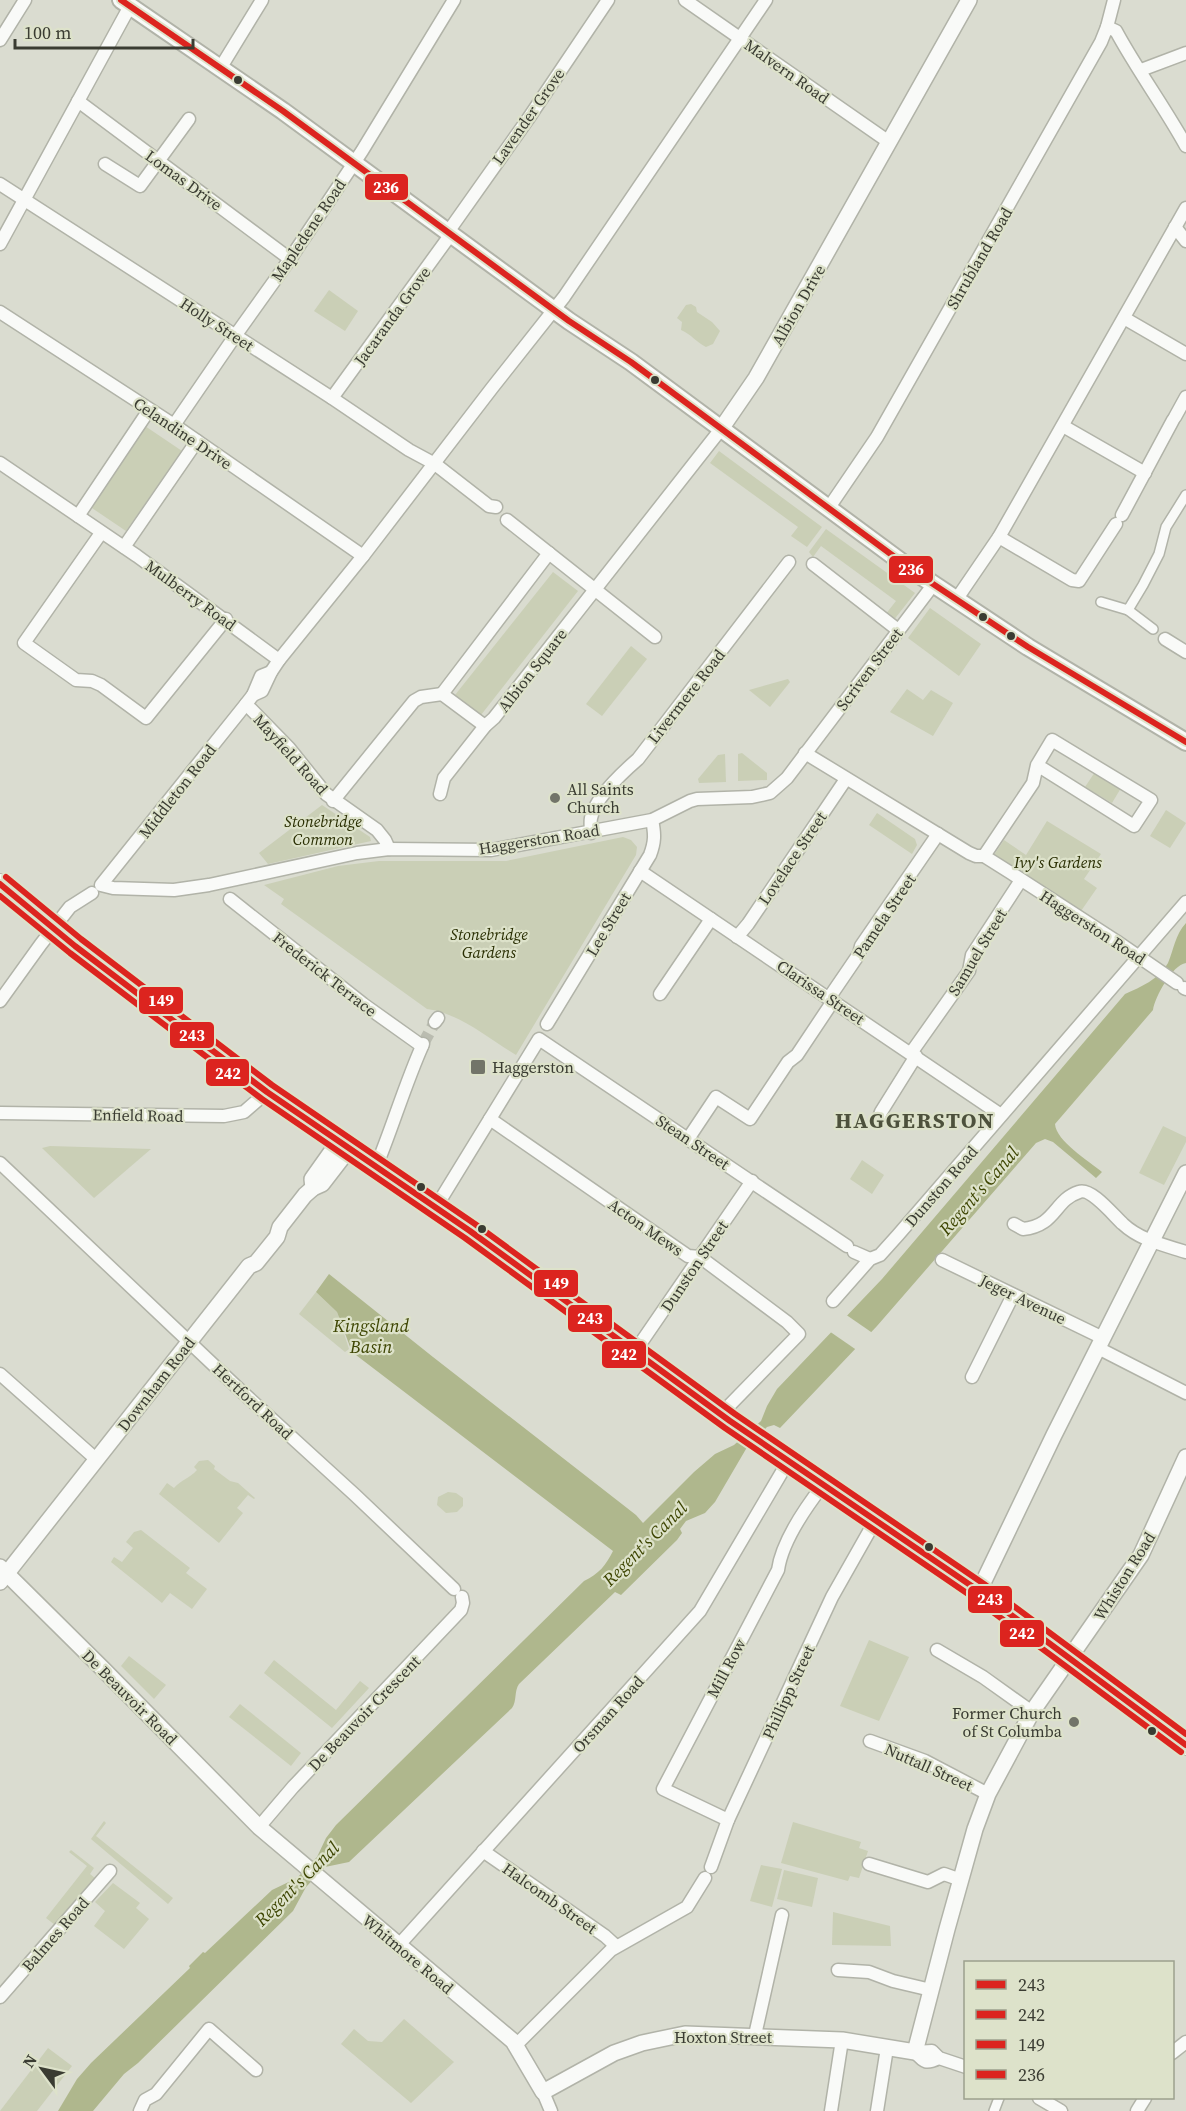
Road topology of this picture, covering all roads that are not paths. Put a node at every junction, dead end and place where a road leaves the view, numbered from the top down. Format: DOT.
graph roads {
  1 [pos="25,0"];
  2 [pos="262,0"];
  3 [pos="454,0"];
  4 [pos="608,0"];
  5 [pos="685,0"];
  6 [pos="766,0"];
  7 [pos="969,0"];
  8 [pos="1114,0"];
  9 [pos="128,2"];
  10 [pos="1107,27"];
  11 [pos="740,39"];
  12 [pos="0,40"];
  13 [pos="1101,42"];
  14 [pos="1123,46"];
  15 [pos="1186,53"];
  16 [pos="221,67"];
  17 [pos="1141,70"];
  18 [pos="78,101"];
  19 [pos="189,119"];
  20 [pos="889,142"];
  21 [pos="1186,146"];
  22 [pos="158,161"];
  23 [pos="354,162"];
  24 [pos="105,164"];
  25 [pos="0,184"];
  26 [pos="26,200"];
  27 [pos="1186,208"];
  28 [pos="1175,227"];
  29 [pos="450,233"];
  30 [pos="1186,241"];
  31 [pos="0,244"];
  32 [pos="290,259"];
  33 [pos="554,309"];
  34 [pos="0,312"];
  35 [pos="1124,318"];
  36 [pos="235,336"];
  37 [pos="1186,354"];
  38 [pos="1186,397"];
  39 [pos="332,398"];
  40 [pos="149,410"];
  41 [pos="174,425"];
  42 [pos="1063,426"];
  43 [pos="721,429"];
  44 [pos="197,441"];
  45 [pos="435,464"];
  46 [pos="1,466"];
  47 [pos="1145,473"];
  48 [pos="1186,495"];
  49 [pos="496,507"];
  50 [pos="828,509"];
  51 [pos="78,516"];
  52 [pos="507,520"];
  53 [pos="101,532"];
  54 [pos="999,537"];
  55 [pos="124,547"];
  56 [pos="549,553"];
  57 [pos="363,556"];
  58 [pos="789,562"];
  59 [pos="813,564"];
  60 [pos="933,585"];
  61 [pos="595,590"];
  62 [pos="956,600"];
  63 [pos="1101,602"];
  64 [pos="1128,610"];
  65 [pos="226,619"];
  66 [pos="1153,629"];
  67 [pos="898,630"];
  68 [pos="655,637"];
  69 [pos="1165,639"];
  70 [pos="1186,652"];
  71 [pos="279,660"];
  72 [pos="442,694"];
  73 [pos="249,700"];
  74 [pos="485,726"];
  75 [pos="1186,742"];
  76 [pos="805,753"];
  77 [pos="1037,765"];
  78 [pos="846,779"];
  79 [pos="440,794"];
  80 [pos="333,801"];
  81 [pos="652,820"];
  82 [pos="591,832"];
  83 [pos="938,834"];
  84 [pos="389,849"];
  85 [pos="984,856"];
  86 [pos="640,872"];
  87 [pos="1021,880"];
  88 [pos="0,884"];
  89 [pos="96,889"];
  90 [pos="230,899"];
  91 [pos="1186,902"];
  92 [pos="711,919"];
  93 [pos="53,928"];
  94 [pos="737,937"];
  95 [pos="1139,957"];
  96 [pos="1182,987"];
  97 [pos="660,994"];
  98 [pos="831,999"];
  99 [pos="0,1000"];
  100 [pos="547,1024"];
  101 [pos="913,1054"];
  102 [pos="267,1092"];
  103 [pos="0,1113"];
  104 [pos="1001,1115"];
  105 [pos="490,1119"];
  106 [pos="878,1120"];
  107 [pos="688,1139"];
  108 [pos="344,1145"];
  109 [pos="0,1163"];
  110 [pos="376,1167"];
  111 [pos="1186,1173"];
  112 [pos="752,1181"];
  113 [pos="436,1207"];
  114 [pos="1014,1224"];
  115 [pos="1151,1242"];
  116 [pos="1186,1252"];
  117 [pos="700,1257"];
  118 [pos="870,1259"];
  119 [pos="942,1260"];
  120 [pos="1013,1295"];
  121 [pos="833,1301"];
  122 [pos="190,1341"];
  123 [pos="1100,1343"];
  124 [pos="636,1350"];
  125 [pos="0,1374"];
  126 [pos="972,1377"];
  127 [pos="1186,1393"];
  128 [pos="729,1420"];
  129 [pos="1186,1457"];
  130 [pos="97,1460"];
  131 [pos="789,1460"];
  132 [pos="823,1485"];
  133 [pos="875,1521"];
  134 [pos="2,1574"];
  135 [pos="979,1591"];
  136 [pos="458,1593"];
  137 [pos="937,1650"];
  138 [pos="1070,1658"];
  139 [pos="1032,1712"];
  140 [pos="870,1741"];
  141 [pos="1186,1745"];
  142 [pos="988,1794"];
  143 [pos="728,1820"];
  144 [pos="259,1827"];
  145 [pos="483,1851"];
  146 [pos="869,1864"];
  147 [pos="110,1871"];
  148 [pos="961,1880"];
  149 [pos="782,1915"];
  150 [pos="398,1946"];
  151 [pos="616,1946"];
  152 [pos="838,1970"];
  153 [pos="931,1990"];
  154 [pos="0,1997"];
  155 [pos="755,2035"];
  156 [pos="842,2040"];
  157 [pos="1186,2042"];
  158 [pos="516,2044"];
  159 [pos="886,2048"];
  160 [pos="915,2052"];
  161 [pos="1174,2052"];
  162 [pos="964,2066"];
  163 [pos="256,2070"];
  164 [pos="543,2092"];
  165 [pos="1042,2099"];
  166 [pos="140,2111"];
  167 [pos="551,2111"];
  168 [pos="831,2111"];
  169 [pos="877,2111"];
  170 [pos="1061,2111"];
  1 -- 12 [label="street"];
  2 -- 16 [label="street"];
  3 -- 23 [label="street, Mapledene Road"];
  4 -- 29 [label="street, Lavender Grove"];
  5 -- 11 [label="street, Malvern Road"];
  6 -- 11 [label="street, Middleton Road"];
  7 -- 20 [label="street, Albion Drive"];
  8 -- 10 [label="street, Shrubland Road"];
  9 -- 16 [label="main road"];
  9 -- 18 [label="street"];
  10 -- 13 [label="street, Shrubland Road"];
  10 -- 14 [label="street"];
  11 -- 20 [label="street, Malvern Road"];
  11 -- 33 [label="street, Middleton Road"];
  13 -- 14 [label="street"];
  13 -- 50 [label="street, Shrubland Road"];
  14 -- 17 [label="street"];
  15 -- 17 [label="street"];
  16 -- 23 [label="main road"];
  17 -- 21 [label="street"];
  18 -- 22 [label="street, Lomas Drive"];
  18 -- 26 [label="street"];
  19 -- 22 [label="street"];
  20 -- 43 [label="street, Albion Drive"];
  22 -- 24 [label="street"];
  22 -- 32 [label="street, Lomas Drive"];
  23 -- 29 [label="main road"];
  23 -- 32 [label="street, Mapledene Road"];
  25 -- 26 [label="street, Holly Street"];
  26 -- 31 [label="street"];
  26 -- 36 [label="street, Holly Street"];
  27 -- 28 [label="street"];
  28 -- 30 [label="street"];
  28 -- 35 [label="street"];
  29 -- 33 [label="main road"];
  29 -- 39 [label="street, Jacaranda Grove"];
  32 -- 36 [label="street, Mapledene Road"];
  33 -- 43 [label="main road"];
  33 -- 45 [label="street, Middleton Road"];
  34 -- 40 [label="street, Celandine Drive"];
  35 -- 37 [label="street"];
  35 -- 42 [label="street"];
  36 -- 39 [label="street, Holly Street"];
  36 -- 41 [label="street, Mapledene Road"];
  38 -- 47 [label="street"];
  39 -- 45 [label="street, Holly Street"];
  40 -- 41 [label="street, Celandine Drive"];
  40 -- 51 [label="street"];
  41 -- 44 [label="street, Celandine Drive"];
  42 -- 47 [label="street"];
  42 -- 54 [label="street"];
  43 -- 50 [label="main road"];
  43 -- 61 [label="street, Albion Drive"];
  44 -- 55 [label="street"];
  44 -- 57 [label="street, Celandine Drive"];
  45 -- 49 [label="street"];
  45 -- 57 [label="street, Middleton Road"];
  46 -- 51 [label="street, Mulberry Road"];
  47 -- 54 [label="street"];
  48 -- 64 [label="street"];
  50 -- 60 [label="main road"];
  51 -- 53 [label="street, Mulberry Road"];
  52 -- 56 [label="street"];
  53 -- 55 [label="street, Mulberry Road"];
  53 -- 65 [label="street"];
  54 -- 62 [label="street"];
  55 -- 65 [label="street, Mulberry Road"];
  56 -- 61 [label="street"];
  56 -- 72 [label="street"];
  57 -- 71 [label="street, Middleton Road"];
  58 -- 82 [label="street, Livermere Road"];
  59 -- 67 [label="street"];
  60 -- 62 [label="main road"];
  60 -- 67 [label="street, Scriven Street"];
  61 -- 68 [label="street"];
  61 -- 74 [label="street, Albion Square"];
  62 -- 75 [label="main road"];
  63 -- 64 [label="street"];
  64 -- 66 [label="street"];
  65 -- 71 [label="street, Mulberry Road"];
  67 -- 76 [label="street, Scriven Street"];
  69 -- 70 [label="street"];
  71 -- 73 [label="street, Middleton Road"];
  72 -- 74 [label="street, Albion Square"];
  72 -- 80 [label="street"];
  73 -- 80 [label="street, Mayfield Road"];
  73 -- 89 [label="street, Middleton Road"];
  74 -- 79 [label="street"];
  76 -- 78 [label="street, Haggerston Road"];
  76 -- 81 [label="street, Haggerston Road"];
  77 -- 77 [label="street"];
  77 -- 85 [label="street"];
  78 -- 83 [label="street, Haggerston Road"];
  78 -- 94 [label="street, Lovelace Street"];
  80 -- 84 [label="street, Mayfield Road"];
  81 -- 82 [label="street, Haggerston Road"];
  81 -- 86 [label="street, Lee Street"];
  82 -- 84 [label="street, Haggerston Road"];
  83 -- 85 [label="street, Haggerston Road"];
  83 -- 98 [label="street, Pamela Street"];
  84 -- 89 [label="street, Haggerston Road"];
  85 -- 87 [label="street, Haggerston Road"];
  86 -- 92 [label="street, Clarissa Street"];
  86 -- 100 [label="street, Lee Street"];
  87 -- 95 [label="street, Haggerston Road"];
  87 -- 101 [label="street, Samuel Street"];
  88 -- 93 [label="highway"];
  89 -- 93 [label="street, Middleton Road"];
  90 -- 110 [label="street, Frederick Terrace"];
  91 -- 95 [label="street, Dunston Road"];
  92 -- 94 [label="street, Clarissa Street"];
  92 -- 97 [label="street"];
  93 -- 99 [label="street, Middleton Road"];
  93 -- 102 [label="highway"];
  94 -- 98 [label="street, Clarissa Street"];
  95 -- 96 [label="street, Haggerston Road"];
  95 -- 104 [label="street, Dunston Road"];
  98 -- 101 [label="street, Clarissa Street"];
  98 -- 107 [label="street, Pamela Street"];
  101 -- 104 [label="street, Clarissa Street"];
  101 -- 106 [label="street, Samuel Street"];
  102 -- 103 [label="street, Enfield Road"];
  102 -- 108 [label="highway"];
  104 -- 118 [label="street, Dunston Road"];
  105 -- 107 [label="street, Stean Street"];
  105 -- 113 [label="street"];
  105 -- 117 [label="street, Acton Mews"];
  107 -- 112 [label="street, Stean Street"];
  108 -- 110 [label="highway"];
  108 -- 122 [label="street, Downham Road"];
  109 -- 122 [label="street, Hertford Road"];
  110 -- 113 [label="highway"];
  111 -- 115 [label="street"];
  112 -- 117 [label="street, Dunston Street"];
  112 -- 118 [label="street, Stean Street"];
  113 -- 124 [label="highway"];
  114 -- 115 [label="street"];
  115 -- 116 [label="street"];
  115 -- 123 [label="street"];
  117 -- 124 [label="street, Dunston Street"];
  117 -- 128 [label="street, Acton Mews"];
  118 -- 121 [label="street, Dunston Road"];
  119 -- 120 [label="street, Jeger Avenue"];
  120 -- 123 [label="street, Jeger Avenue"];
  120 -- 126 [label="street"];
  122 -- 130 [label="street, Downham Road"];
  122 -- 136 [label="street, Hertford Road"];
  123 -- 127 [label="street, Jeger Avenue"];
  123 -- 135 [label="street"];
  124 -- 128 [label="highway"];
  125 -- 130 [label="street"];
  128 -- 131 [label="highway"];
  129 -- 138 [label="street, Whiston Road"];
  130 -- 134 [label="street, Downham Road"];
  131 -- 132 [label="highway"];
  131 -- 145 [label="street, Orsman Road"];
  132 -- 133 [label="highway"];
  132 -- 143 [label="street, Mill Row"];
  133 -- 135 [label="highway"];
  133 -- 143 [label="street, Phillipp Street"];
  134 -- 144 [label="street, De Beauvoir Road"];
  135 -- 138 [label="highway"];
  136 -- 144 [label="street, De Beauvoir Crescent"];
  137 -- 139 [label="street"];
  138 -- 139 [label="street, Nuttall Street"];
  138 -- 141 [label="highway"];
  139 -- 142 [label="street, Nuttall Street"];
  140 -- 142 [label="street, Nuttall Street"];
  142 -- 148 [label="street, Nuttall Street"];
  143 -- 151 [label="street, Phillipp Street"];
  144 -- 150 [label="street, Whitmore Road"];
  145 -- 150 [label="street, Orsman Road"];
  145 -- 151 [label="street, Halcomb Street"];
  146 -- 148 [label="street"];
  147 -- 154 [label="street, Balmes Road"];
  148 -- 153 [label="street, Nuttall Street"];
  149 -- 155 [label="street"];
  150 -- 158 [label="street, Whitmore Road"];
  151 -- 158 [label="street, Phillipp Street"];
  152 -- 153 [label="street"];
  153 -- 160 [label="street, Nuttall Street"];
  155 -- 156 [label="street, Hoxton Street"];
  155 -- 164 [label="street, Hoxton Street"];
  156 -- 159 [label="street, Hoxton Street"];
  156 -- 168 [label="street"];
  157 -- 161 [label="street"];
  158 -- 164 [label="street, Whitmore Road"];
  159 -- 160 [label="street, Hoxton Street"];
  159 -- 169 [label="street"];
  160 -- 162 [label="street, Hoxton Street"];
  163 -- 166 [label="street"];
  164 -- 167 [label="street"];
  165 -- 170 [label="street"];
}
